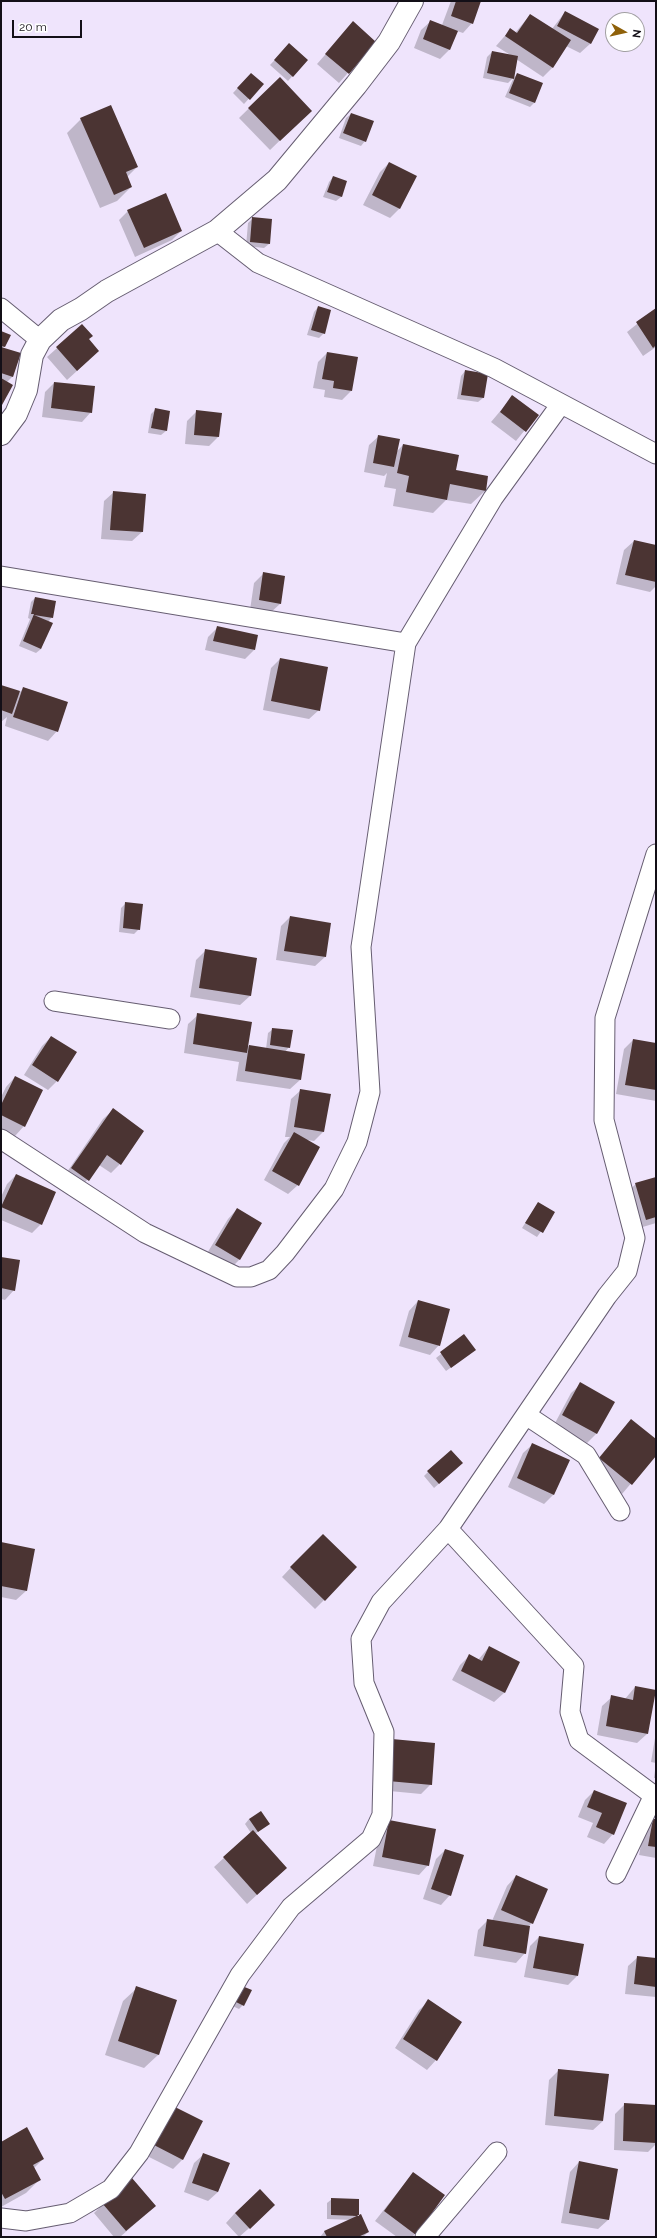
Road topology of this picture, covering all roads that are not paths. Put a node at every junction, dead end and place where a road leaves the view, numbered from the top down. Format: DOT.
graph roads {
  1 [pos="412,1"];
  2 [pos="217,231"];
  3 [pos="1,308"];
  4 [pos="40,340"];
  5 [pos="561,404"];
  6 [pos="1,434"];
  7 [pos="656,454"];
  8 [pos="1,576"];
  9 [pos="406,643"];
  10 [pos="656,854"];
  11 [pos="54,1001"];
  12 [pos="170,1019"];
  13 [pos="3,1144"];
  14 [pos="526,1415"];
  15 [pos="620,1511"];
  16 [pos="448,1528"];
  17 [pos="655,1796"];
  18 [pos="616,1874"];
  19 [pos="497,2152"];
  20 [pos="1,2218"];
  21 [pos="425,2237"];
  1 -- 2 [label="street"];
  2 -- 4 [label="street"];
  2 -- 5 [label="street"];
  3 -- 4 [label="street"];
  4 -- 6 [label="street"];
  5 -- 7 [label="street"];
  5 -- 9 [label="street"];
  8 -- 9 [label="street"];
  9 -- 13 [label="street"];
  10 -- 14 [label="street"];
  11 -- 12 [label="street"];
  14 -- 15 [label="street"];
  14 -- 16 [label="street"];
  16 -- 17 [label="street"];
  16 -- 20 [label="street"];
  17 -- 18 [label="street"];
  19 -- 21 [label="street"];
}
